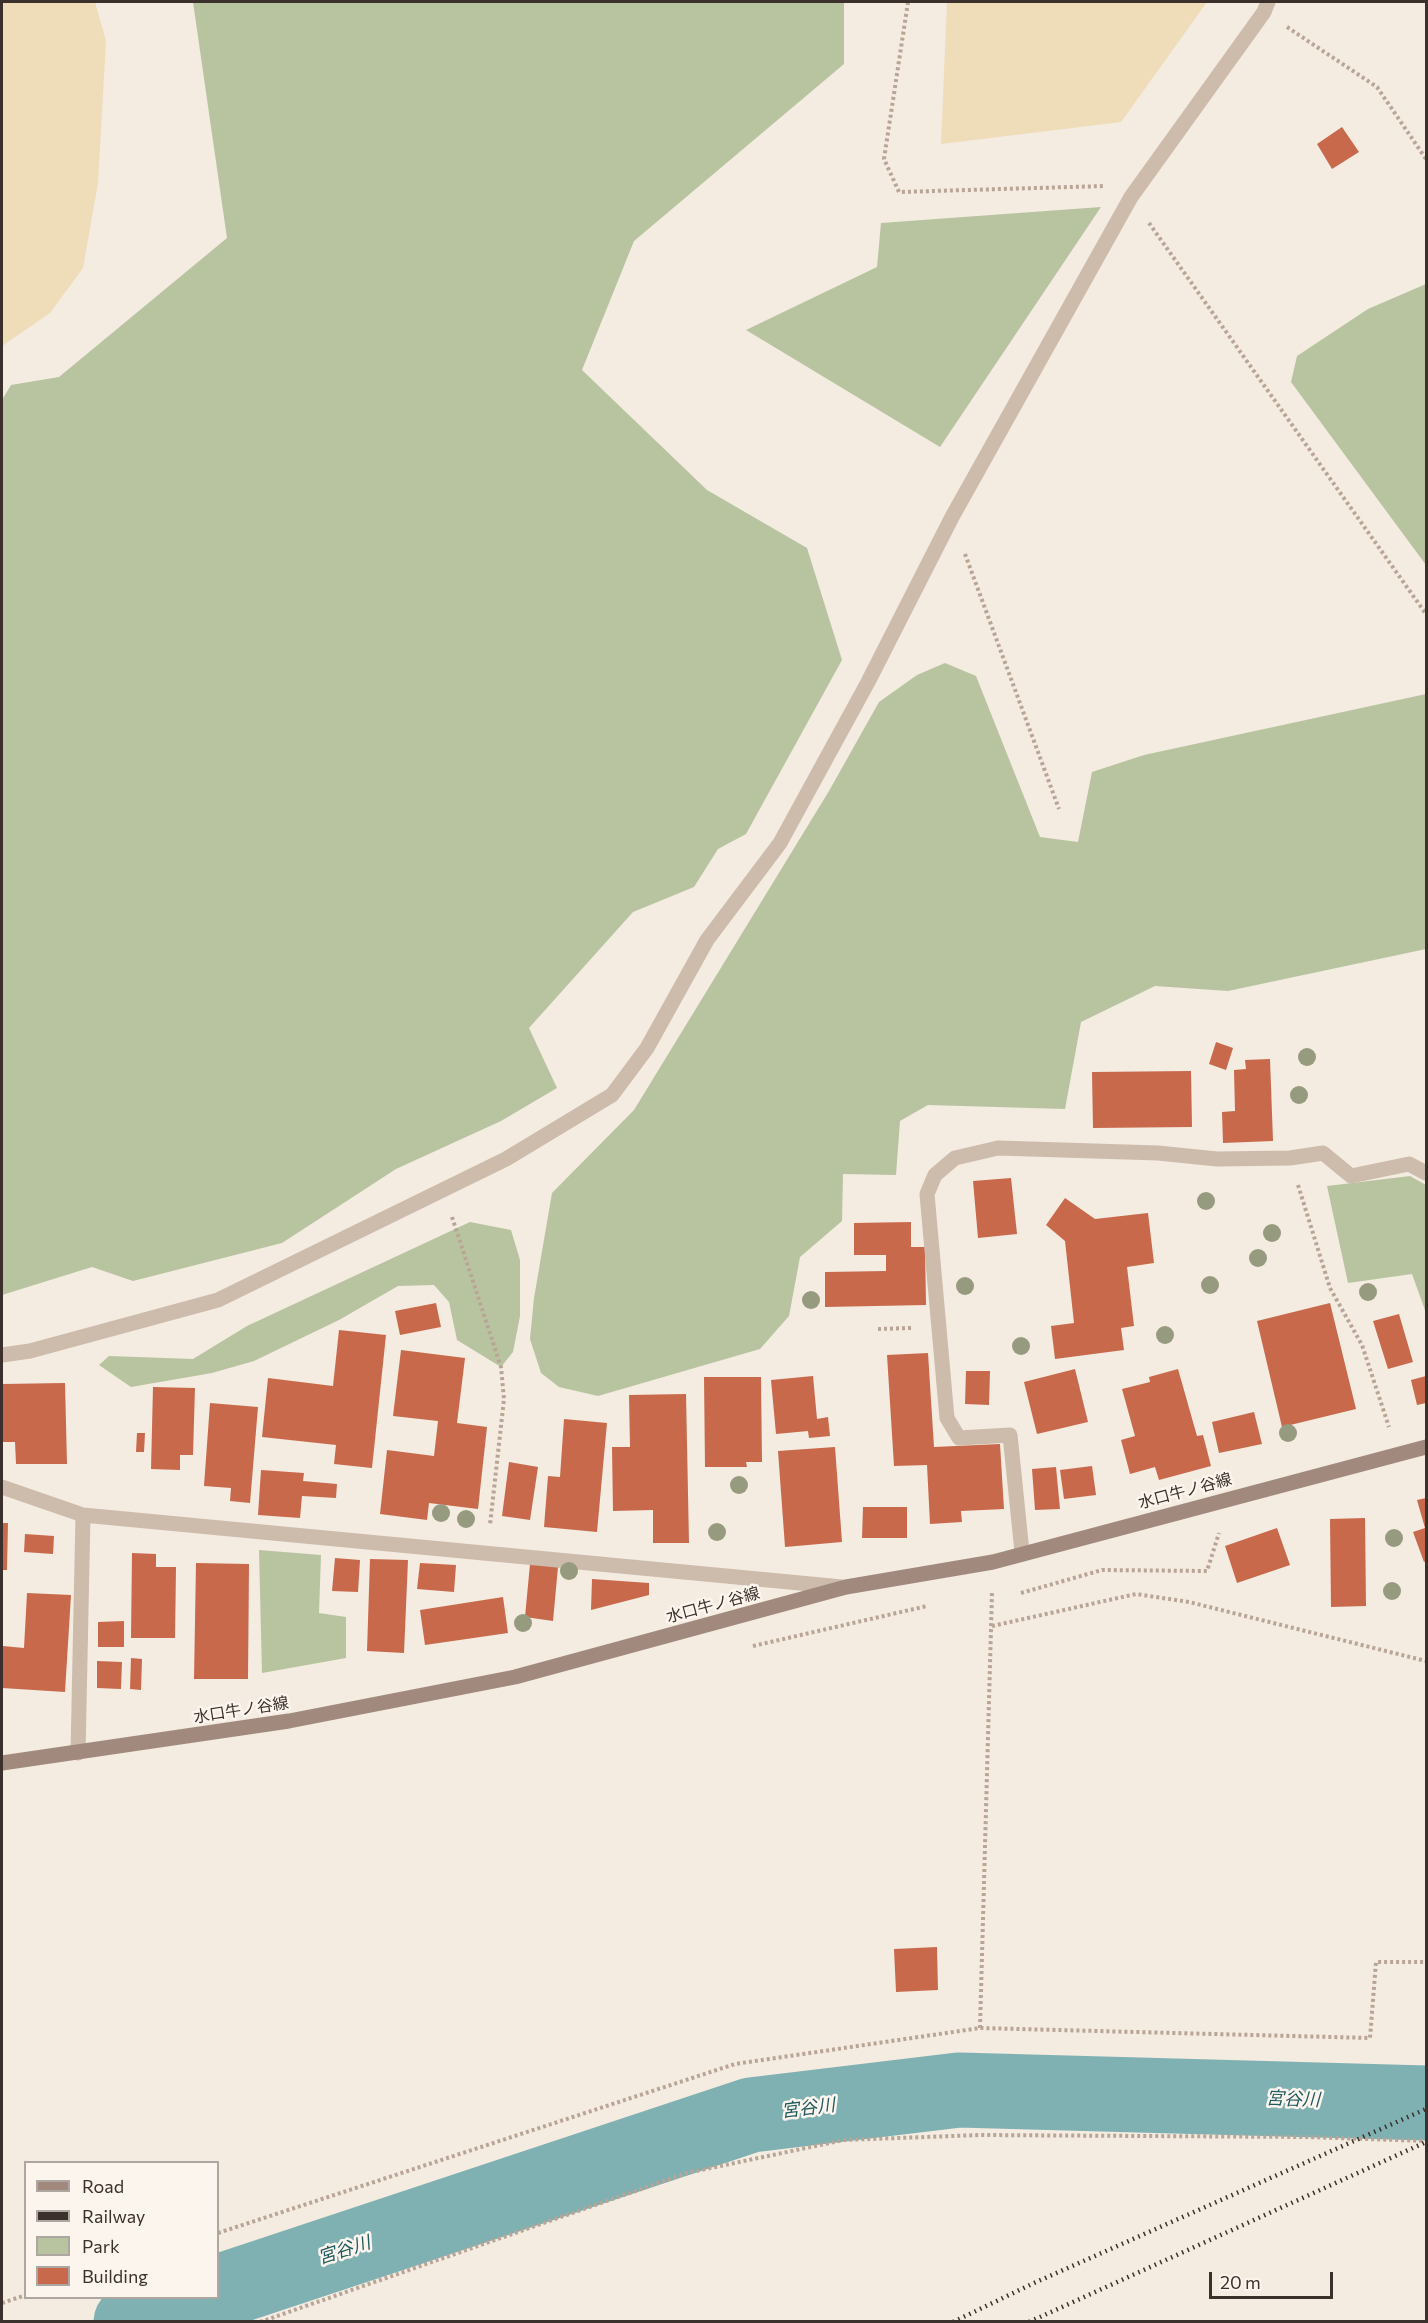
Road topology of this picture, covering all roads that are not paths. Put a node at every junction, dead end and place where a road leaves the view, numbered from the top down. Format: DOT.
graph roads {
  1 [pos="1266,7"];
  2 [pos="1426,1173"];
  3 [pos="2,1355"];
  4 [pos="1426,1447"];
  5 [pos="2,1486"];
  6 [pos="83,1515"];
  7 [pos="1022,1552"];
  8 [pos="846,1587"];
  9 [pos="78,1754"];
  10 [pos="2,1763"];
  1 -- 3 [label="street"];
  2 -- 7 [label="street"];
  4 -- 7 [label="main road, 水口牛ノ谷線"];
  5 -- 6 [label="street"];
  6 -- 8 [label="street"];
  6 -- 9 [label="street"];
  7 -- 8 [label="main road, 水口牛ノ谷線"];
  8 -- 9 [label="main road, 水口牛ノ谷線"];
  9 -- 10 [label="main road, 水口牛ノ谷線"];
}
